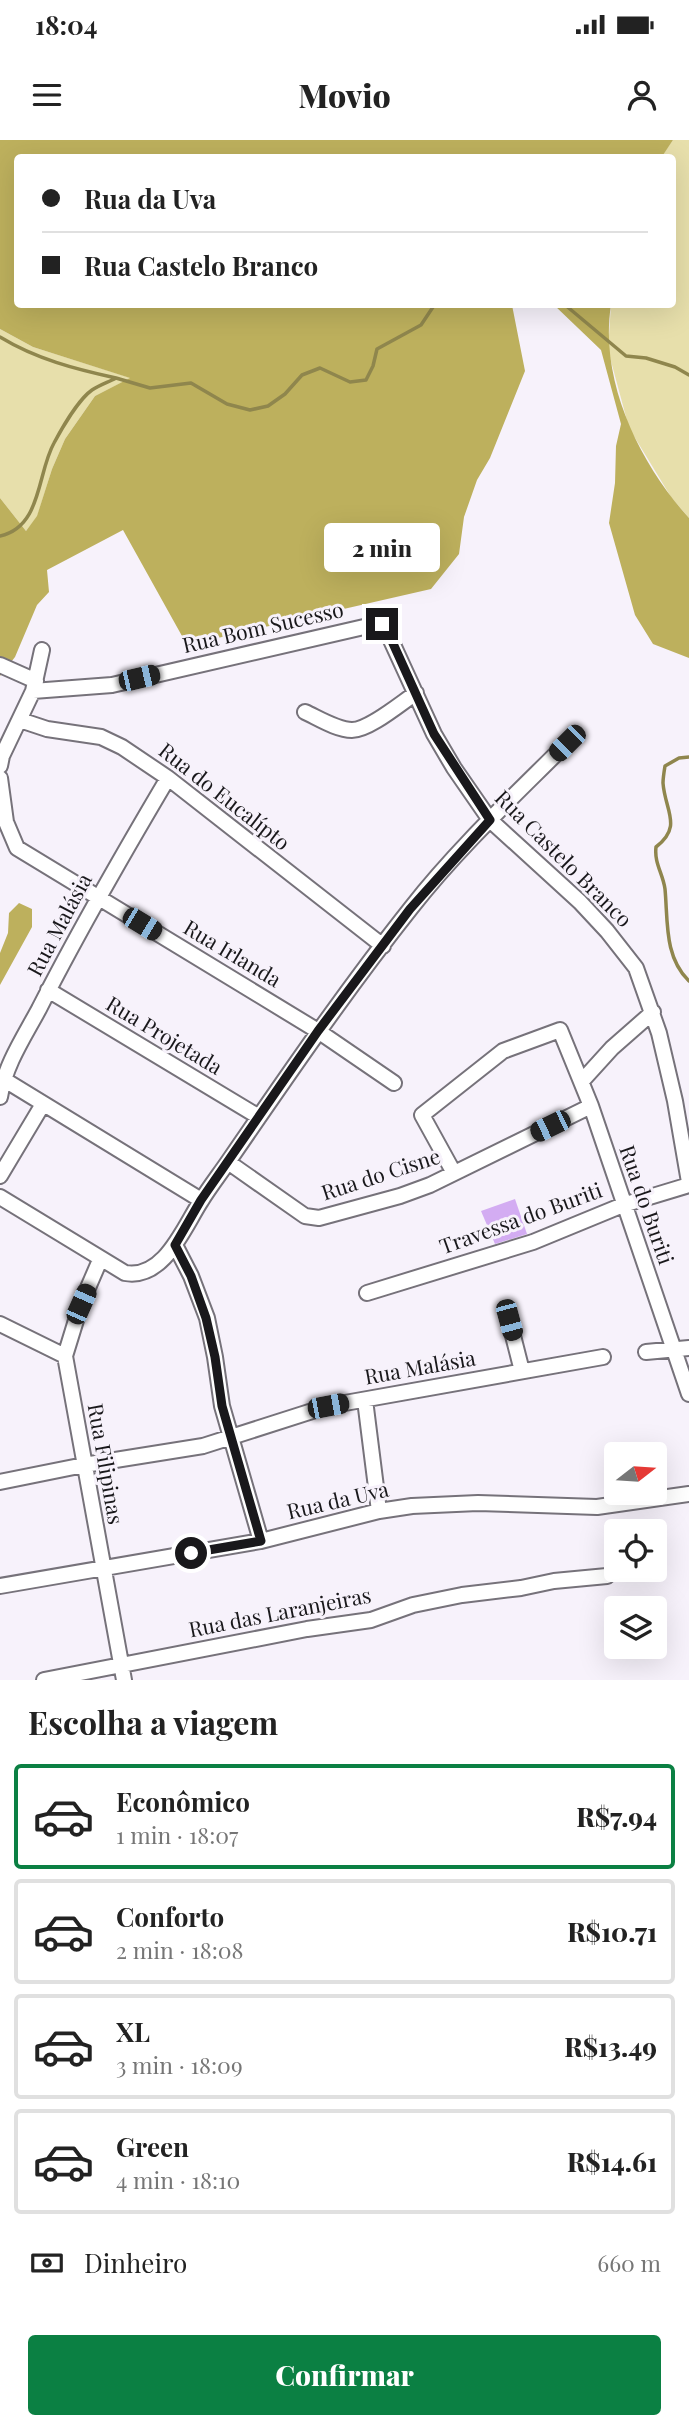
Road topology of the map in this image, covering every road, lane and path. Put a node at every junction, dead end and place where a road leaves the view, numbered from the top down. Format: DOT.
graph roads {
  1 [pos="377,624"];
  2 [pos="42,650"];
  3 [pos="0,665"];
  4 [pos="35,686"];
  5 [pos="416,694"];
  6 [pos="304,712"];
  7 [pos="20,720"];
  8 [pos="567,743"];
  9 [pos="0,766"];
  10 [pos="0,778"];
  11 [pos="168,778"];
  12 [pos="490,820"];
  13 [pos="98,897"];
  14 [pos="383,946"];
  15 [pos="48,990"];
  16 [pos="653,1012"];
  17 [pos="318,1031"];
  18 [pos="3,1079"];
  19 [pos="582,1082"];
  20 [pos="394,1083"];
  21 [pos="0,1097"];
  22 [pos="43,1104"];
  23 [pos="591,1106"];
  24 [pos="259,1117"];
  25 [pos="228,1161"];
  26 [pos="454,1173"];
  27 [pos="0,1176"];
  28 [pos="689,1184"];
  29 [pos="0,1197"];
  30 [pos="201,1200"];
  31 [pos="623,1205"];
  32 [pos="175,1245"];
  33 [pos="100,1260"];
  34 [pos="367,1293"];
  35 [pos="509,1320"];
  36 [pos="0,1324"];
  37 [pos="682,1350"];
  38 [pos="646,1352"];
  39 [pos="65,1356"];
  40 [pos="603,1356"];
  41 [pos="523,1371"];
  42 [pos="689,1394"];
  43 [pos="365,1400"];
  44 [pos="230,1437"];
  45 [pos="84,1465"];
  46 [pos="0,1482"];
  47 [pos="689,1494"];
  48 [pos="379,1511"];
  49 [pos="261,1541"];
  50 [pos="103,1569"];
  51 [pos="604,1576"];
  52 [pos="0,1586"];
  53 [pos="121,1664"];
  54 [pos="44,1680"];
  55 [pos="124,1680"];
  1 -- 4 [label="street, Rua Bom Sucesso"];
  1 -- 5 [label="street, Rua Castelo Branco"];
  2 -- 4 [label="street"];
  3 -- 4 [label="street"];
  4 -- 7 [label="street"];
  5 -- 6 [label="street"];
  5 -- 12 [label="street, Rua Castelo Branco"];
  7 -- 9 [label="street"];
  7 -- 11 [label="street, Rua do Eucalípto"];
  8 -- 12 [label="street"];
  10 -- 13 [label="street, Rua Irlanda"];
  11 -- 13 [label="street, Rua Malásia"];
  11 -- 14 [label="street, Rua do Eucalípto"];
  12 -- 14 [label="street"];
  12 -- 16 [label="street, Rua Castelo Branco"];
  13 -- 15 [label="street, Rua Malásia"];
  13 -- 17 [label="street, Rua Irlanda"];
  14 -- 17 [label="street"];
  15 -- 18 [label="street, Rua Malásia"];
  15 -- 24 [label="street, Rua Projetada"];
  16 -- 19 [label="street"];
  16 -- 28 [label="street, Rua Castelo Branco"];
  17 -- 20 [label="street, Rua Irlanda"];
  17 -- 24 [label="street"];
  18 -- 21 [label="street, Rua Malásia"];
  18 -- 22 [label="street"];
  19 -- 23 [label="street, Rua do Buriti"];
  19 -- 26 [label="street, Rua do Buriti"];
  22 -- 27 [label="street"];
  22 -- 30 [label="street"];
  23 -- 26 [label="street, Rua do Cisne"];
  23 -- 31 [label="street, Rua do Buriti"];
  24 -- 25 [label="street"];
  25 -- 26 [label="street, Rua do Cisne"];
  25 -- 30 [label="street"];
  28 -- 31 [label="street, Travessa do Buriti"];
  29 -- 33 [label="street"];
  30 -- 32 [label="street"];
  31 -- 34 [label="street, Travessa do Buriti"];
  31 -- 37 [label="street, Rua do Buriti"];
  32 -- 33 [label="street"];
  32 -- 44 [label="street"];
  33 -- 39 [label="street, Rua Filipinas"];
  35 -- 41 [label="street"];
  36 -- 39 [label="street"];
  37 -- 38 [label="street"];
  37 -- 42 [label="street, Rua do Buriti"];
  39 -- 45 [label="street, Rua Filipinas"];
  40 -- 41 [label="street, Rua Malásia"];
  41 -- 43 [label="street, Rua Malásia"];
  43 -- 44 [label="street, Rua Malásia"];
  43 -- 48 [label="street"];
  44 -- 45 [label="street, Rua Malásia"];
  44 -- 49 [label="street"];
  45 -- 46 [label="street, Rua Malásia"];
  45 -- 50 [label="street, Rua Filipinas"];
  47 -- 48 [label="street, Rua da Uva"];
  48 -- 49 [label="street, Rua da Uva"];
  49 -- 50 [label="street, Rua da Uva"];
  50 -- 52 [label="street, Rua da Uva"];
  50 -- 53 [label="street, Rua Filipinas"];
  51 -- 53 [label="street, Rua das Laranjeiras"];
  53 -- 54 [label="street, Rua das Laranjeiras"];
  53 -- 55 [label="street, Rua Filipinas"];
}
